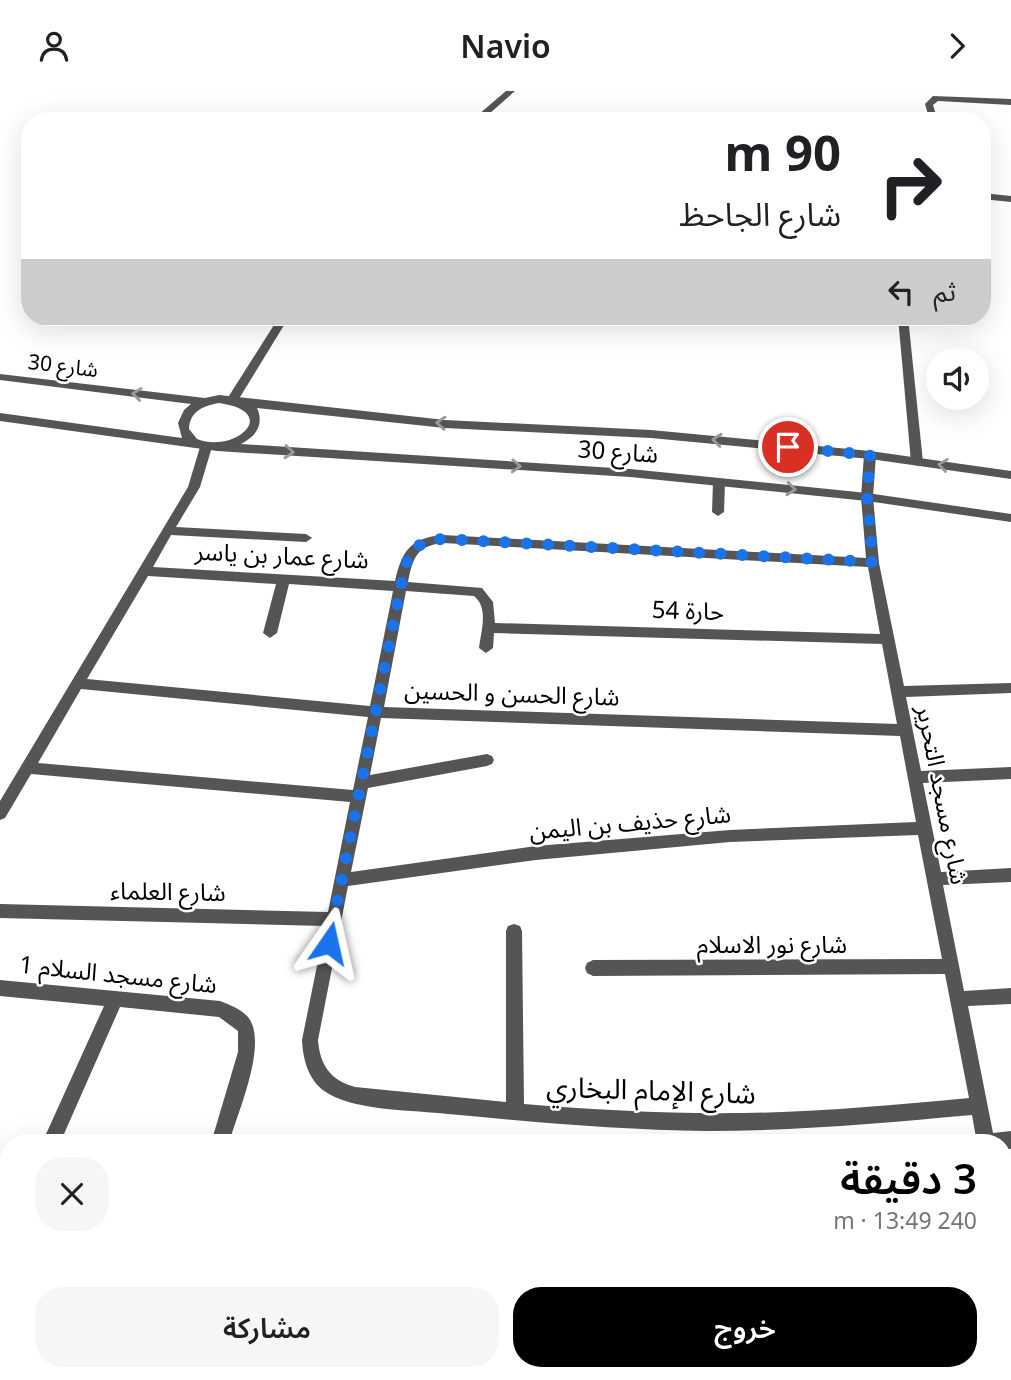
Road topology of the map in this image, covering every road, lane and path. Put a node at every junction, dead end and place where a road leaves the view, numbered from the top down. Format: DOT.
graph roads {
  1 [pos="511,91"];
  2 [pos="1011,103"];
  3 [pos="486,112"];
  4 [pos="931,112"];
  5 [pos="991,197"];
  6 [pos="1011,199"];
  7 [pos="279,326"];
  8 [pos="904,326"];
  9 [pos="0,377"];
  10 [pos="239,401"];
  11 [pos="205,402"];
  12 [pos="0,417"];
  13 [pos="200,445"];
  14 [pos="221,447"];
  15 [pos="870,455"];
  16 [pos="917,461"];
  17 [pos="1011,475"];
  18 [pos="719,482"];
  19 [pos="867,497"];
  20 [pos="718,512"];
  21 [pos="1011,518"];
  22 [pos="169,531"];
  23 [pos="306,538"];
  24 [pos="873,562"];
  25 [pos="147,571"];
  26 [pos="284,579"];
  27 [pos="401,586"];
  28 [pos="488,628"];
  29 [pos="270,633"];
  30 [pos="886,639"];
  31 [pos="486,648"];
  32 [pos="77,683"];
  33 [pos="1011,688"];
  34 [pos="897,692"];
  35 [pos="375,712"];
  36 [pos="904,730"];
  37 [pos="487,761"];
  38 [pos="26,768"];
  39 [pos="1011,773"];
  40 [pos="914,777"];
  41 [pos="360,790"];
  42 [pos="0,814"];
  43 [pos="924,828"];
  44 [pos="1011,875"];
  45 [pos="934,879"];
  46 [pos="342,880"];
  47 [pos="0,911"];
  48 [pos="334,919"];
  49 [pos="514,931"];
  50 [pos="951,966"];
  51 [pos="593,968"];
  52 [pos="0,988"];
  53 [pos="1011,996"];
  54 [pos="115,999"];
  55 [pos="958,999"];
  56 [pos="978,1106"];
  57 [pos="515,1111"];
  58 [pos="55,1134"];
  59 [pos="223,1134"];
  60 [pos="984,1134"];
  1 -- 3 [label="street"];
  2 -- 4 [label="street"];
  5 -- 6 [label="street"];
  7 -- 10 [label="street"];
  8 -- 16 [label="street"];
  11 -- 9 [label="street, شارع 30, one-way"];
  10 -- 11 [label="street"];
  10 -- 14 [label="street"];
  15 -- 10 [label="street, شارع 30, one-way"];
  11 -- 13 [label="street"];
  12 -- 13 [label="street"];
  13 -- 14 [label="street"];
  13 -- 22 [label="street"];
  14 -- 18 [label="street, شارع 30, one-way"];
  15 -- 16 [label="street, شارع 30"];
  15 -- 19 [label="street, شارع مسجد التحرير"];
  17 -- 16 [label="street, شارع 30, one-way"];
  18 -- 19 [label="street, شارع 30, one-way"];
  18 -- 20 [label="street"];
  19 -- 21 [label="street, شارع 30"];
  19 -- 24 [label="street, شارع مسجد التحرير"];
  22 -- 23 [label="street"];
  22 -- 25 [label="street"];
  24 -- 27 [label="street"];
  24 -- 30 [label="street, شارع مسجد التحرير"];
  25 -- 26 [label="street, شارع عمار بن ياسر"];
  25 -- 32 [label="street"];
  26 -- 27 [label="street, شارع عمار بن ياسر"];
  26 -- 29 [label="street"];
  27 -- 28 [label="street, شارع عمار بن ياسر"];
  27 -- 35 [label="street"];
  28 -- 30 [label="street, حارة 54"];
  28 -- 31 [label="street, شارع عمار بن ياسر"];
  30 -- 34 [label="street, شارع مسجد التحرير"];
  32 -- 35 [label="street, شارع الحسن و الحسين"];
  32 -- 38 [label="street"];
  33 -- 34 [label="street"];
  34 -- 36 [label="street, شارع مسجد التحرير"];
  35 -- 36 [label="street, شارع الحسن و الحسين"];
  35 -- 41 [label="street"];
  36 -- 40 [label="street, شارع مسجد التحرير"];
  37 -- 41 [label="street"];
  38 -- 41 [label="street"];
  38 -- 42 [label="street"];
  39 -- 40 [label="street"];
  40 -- 43 [label="street, شارع مسجد التحرير"];
  41 -- 46 [label="street"];
  43 -- 45 [label="street, شارع مسجد التحرير"];
  43 -- 46 [label="street, شارع حذيف بن اليمن"];
  44 -- 45 [label="street"];
  45 -- 50 [label="street, شارع مسجد التحرير"];
  46 -- 48 [label="street"];
  47 -- 48 [label="street, شارع العلماء"];
  48 -- 57 [label="street, شارع الإمام البخاري"];
  49 -- 57 [label="street"];
  50 -- 51 [label="street, شارع نور الاسلام"];
  50 -- 55 [label="street, شارع مسجد التحرير"];
  52 -- 54 [label="street, شارع مسجد السلام 1"];
  53 -- 55 [label="street"];
  54 -- 58 [label="street"];
  54 -- 59 [label="street, شارع مسجد السلام 1"];
  55 -- 56 [label="street, شارع مسجد التحرير"];
  56 -- 57 [label="street, شارع الإمام البخاري"];
  56 -- 60 [label="street, شارع مسجد التحرير"];
}
